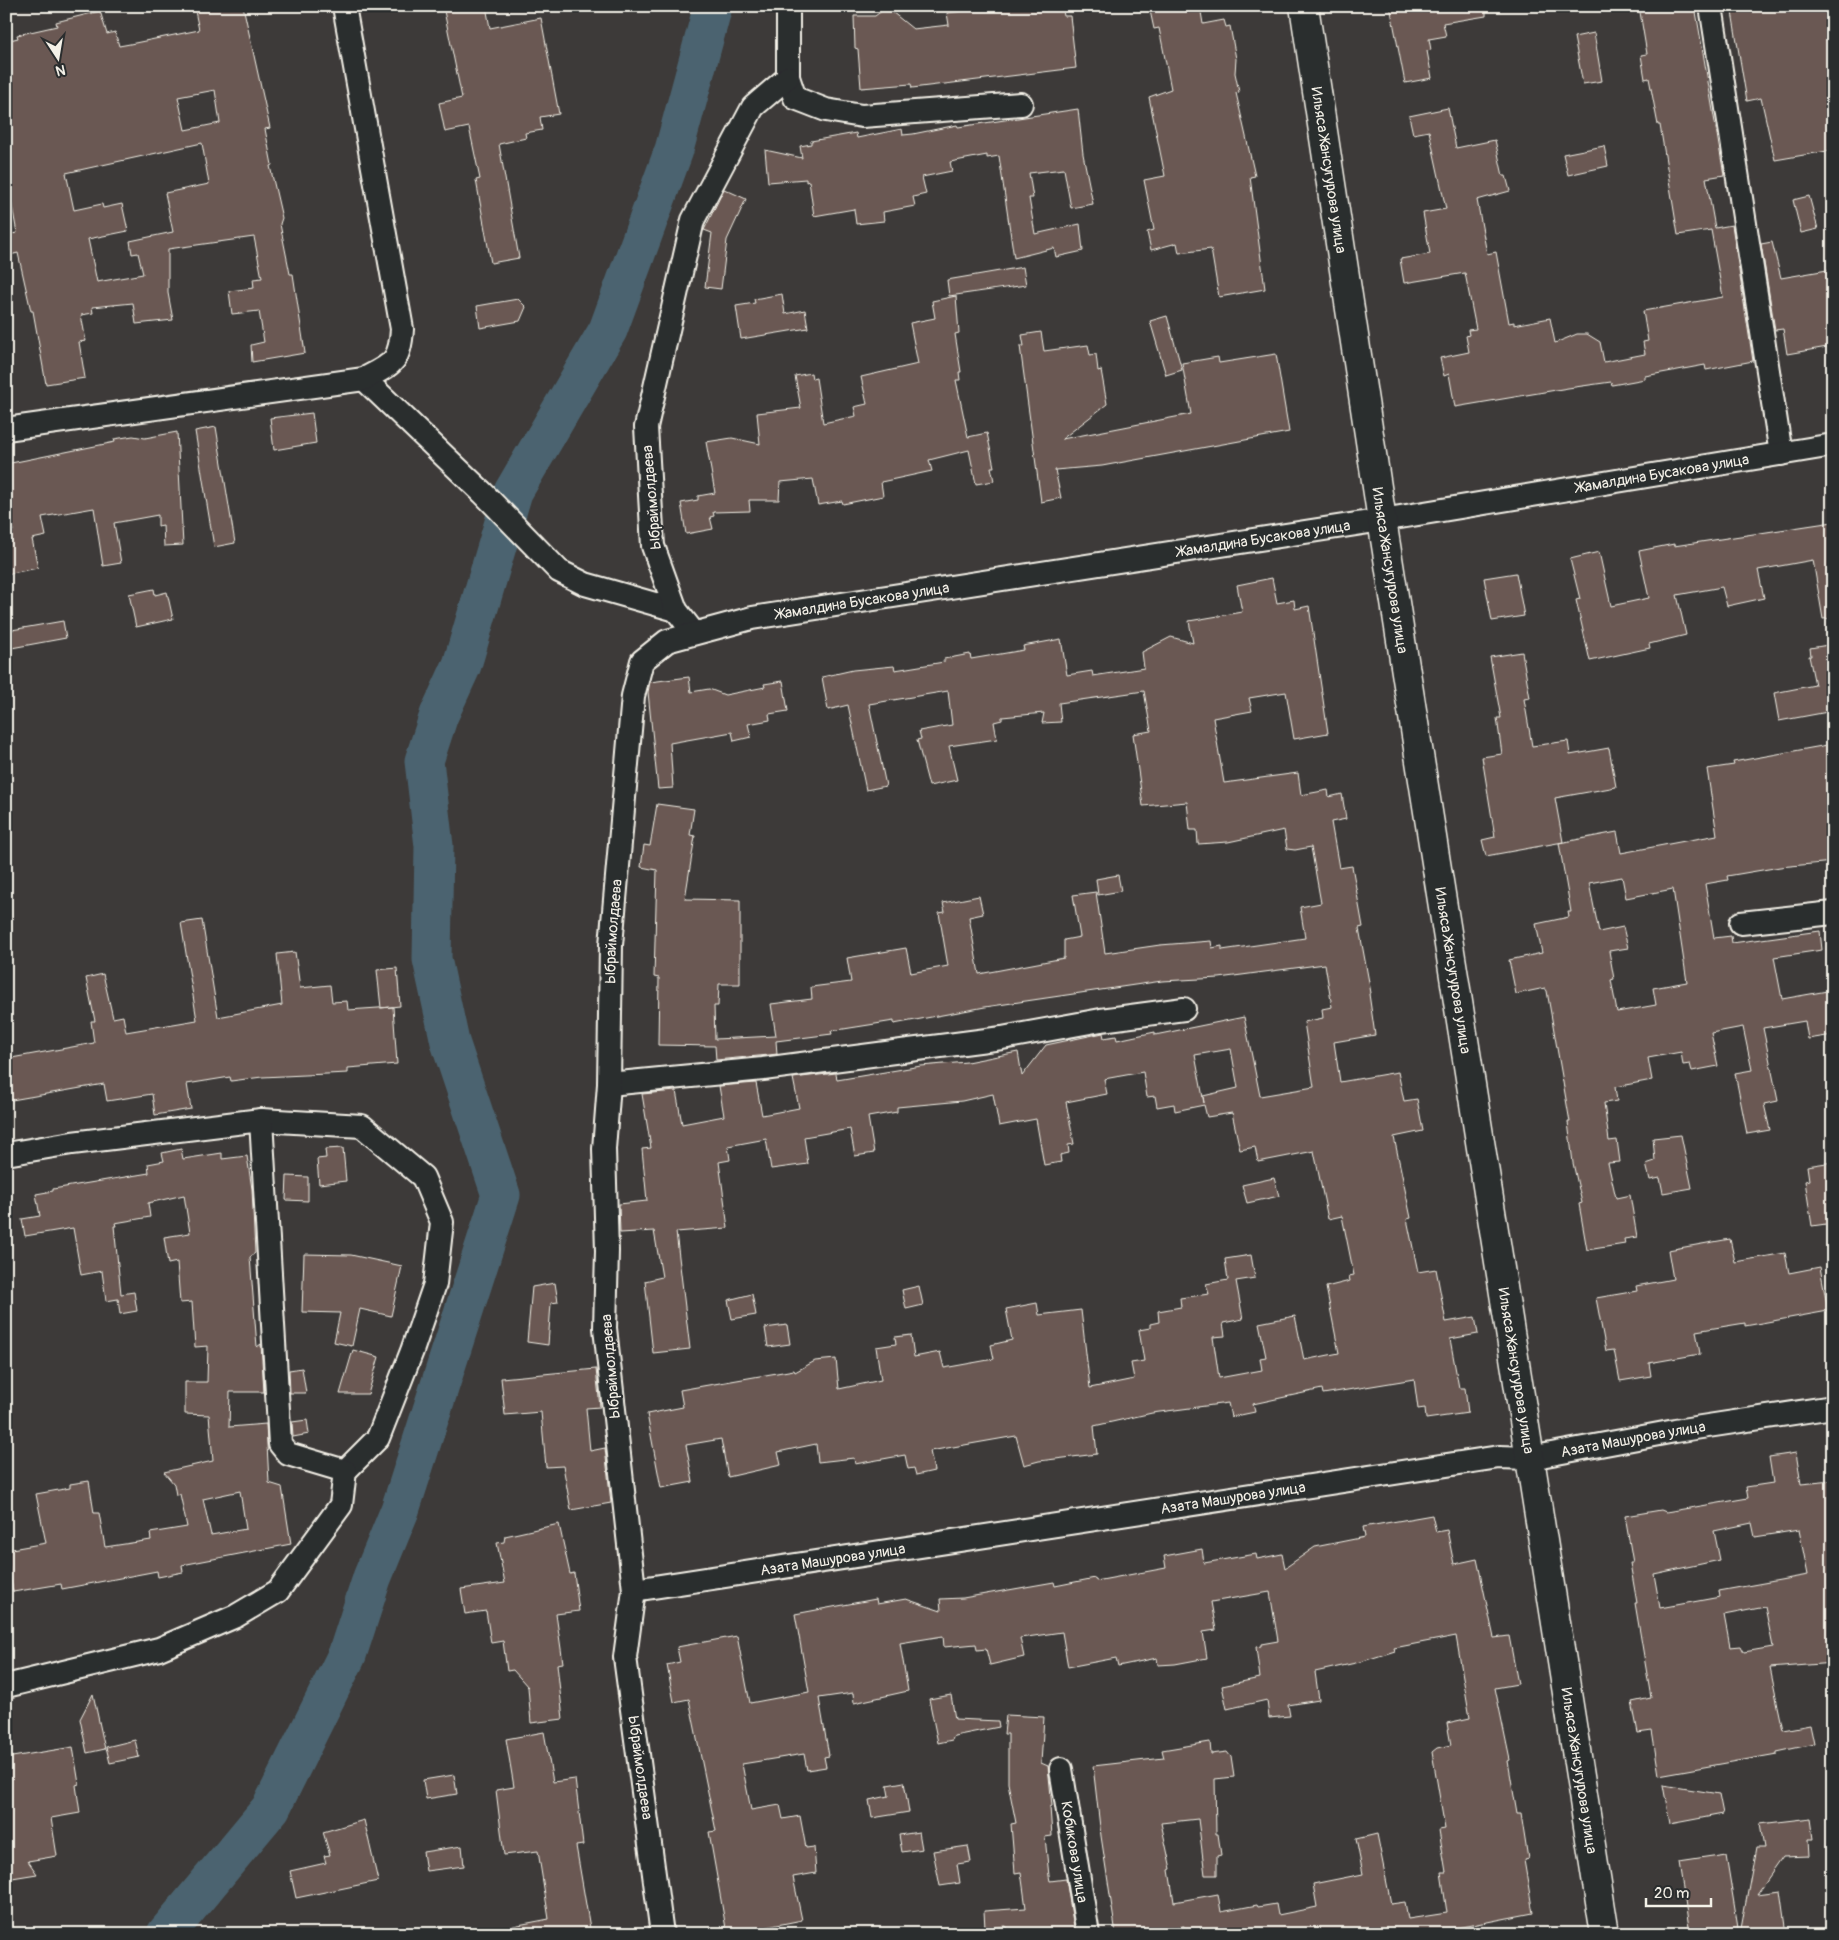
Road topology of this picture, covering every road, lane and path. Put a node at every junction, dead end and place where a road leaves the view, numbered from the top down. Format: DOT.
graph roads {
  1 [pos="344,6"];
  2 [pos="788,6"];
  3 [pos="1304,6"];
  4 [pos="1711,6"];
  5 [pos="788,76"];
  6 [pos="1021,104"];
  7 [pos="364,379"];
  8 [pos="6,429"];
  9 [pos="1833,445"];
  10 [pos="1781,454"];
  11 [pos="1382,520"];
  12 [pos="676,610"];
  13 [pos="694,633"];
  14 [pos="1833,913"];
  15 [pos="1741,923"];
  16 [pos="1184,1009"];
  17 [pos="609,1084"];
  18 [pos="261,1120"];
  19 [pos="6,1154"];
  20 [pos="1833,1407"];
  21 [pos="1530,1458"];
  22 [pos="345,1471"];
  23 [pos="634,1590"];
  24 [pos="6,1686"];
  25 [pos="1061,1769"];
  26 [pos="662,1934"];
  27 [pos="1088,1934"];
  28 [pos="1605,1934"];
  1 -- 7 [label="street"];
  2 -- 5 [label="street"];
  3 -- 11 [label="street, Ильяса Жансугурова улица"];
  4 -- 10 [label="street"];
  5 -- 6 [label="street"];
  5 -- 12 [label="street, Ыбраймолдаева"];
  7 -- 8 [label="street"];
  7 -- 12 [label="street"];
  9 -- 10 [label="street, Жамалдина Бусакова улица"];
  10 -- 11 [label="street, Жамалдина Бусакова улица"];
  11 -- 13 [label="street, Жамалдина Бусакова улица"];
  11 -- 21 [label="street, Ильяса Жансугурова улица"];
  12 -- 13 [label="street, Ыбраймолдаева"];
  13 -- 17 [label="street, Ыбраймолдаева"];
  14 -- 15 [label="street"];
  16 -- 17 [label="street"];
  17 -- 23 [label="street, Ыбраймолдаева"];
  18 -- 19 [label="street"];
  18 -- 22 [label="street"];
  18 -- 22 [label="street"];
  20 -- 21 [label="street, Азата Машурова улица"];
  21 -- 23 [label="street, Азата Машурова улица"];
  21 -- 28 [label="street, Ильяса Жансугурова улица"];
  22 -- 24 [label="street"];
  23 -- 26 [label="street, Ыбраймолдаева"];
  25 -- 27 [label="street, Кобикова улица"];
}
